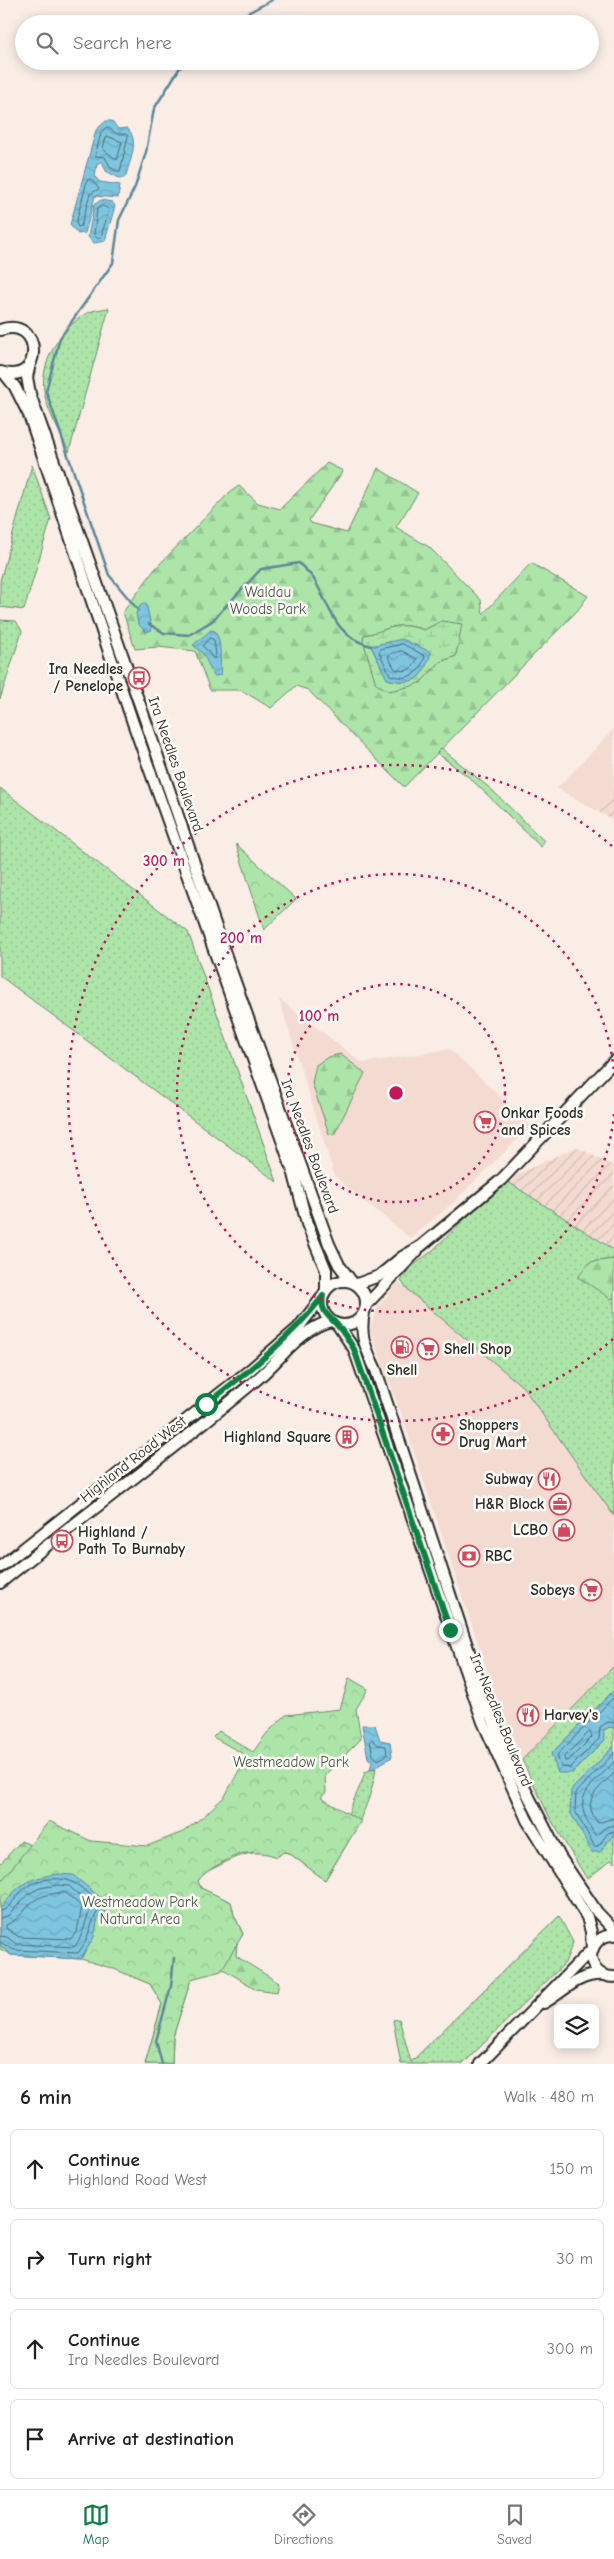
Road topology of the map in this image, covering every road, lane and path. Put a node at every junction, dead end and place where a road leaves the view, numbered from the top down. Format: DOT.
graph roads {
  1 [pos="0,320"];
  2 [pos="4,329"];
  3 [pos="30,364"];
  4 [pos="2,372"];
  5 [pos="614,1061"];
  6 [pos="421,1246"];
  7 [pos="355,1283"];
  8 [pos="324,1293"];
  9 [pos="365,1309"];
  10 [pos="334,1322"];
  11 [pos="0,1567"];
  12 [pos="0,1583"];
  13 [pos="614,1930"];
  14 [pos="614,1935"];
  15 [pos="592,1949"];
  16 [pos="609,1978"];
  17 [pos="539,2006"];
  18 [pos="480,2064"];
  1 -- 2 [label="main road"];
  2 -- 3 [label="main road, Ira Needles Boulevard"];
  3 -- 4 [label="main road"];
  3 -- 7 [label="main road, Ira Needles Boulevard"];
  4 -- 8 [label="main road, Ira Needles Boulevard"];
  5 -- 6 [label="main road"];
  6 -- 7 [label="main road"];
  6 -- 9 [label="main road"];
  7 -- 8 [label="main road"];
  7 -- 9 [label="main road"];
  8 -- 10 [label="main road"];
  8 -- 11 [label="main road, Highland Road West"];
  9 -- 10 [label="main road"];
  9 -- 13 [label="main road, Ira Needles Boulevard"];
  10 -- 12 [label="main road, Highland Road West"];
  10 -- 15 [label="main road, Ira Needles Boulevard"];
  14 -- 15 [label="main road"];
  15 -- 16 [label="main road, Ira Needles Boulevard"];
  15 -- 17 [label="main road"];
  16 -- 17 [label="main road"];
  17 -- 18 [label="main road"];
}
